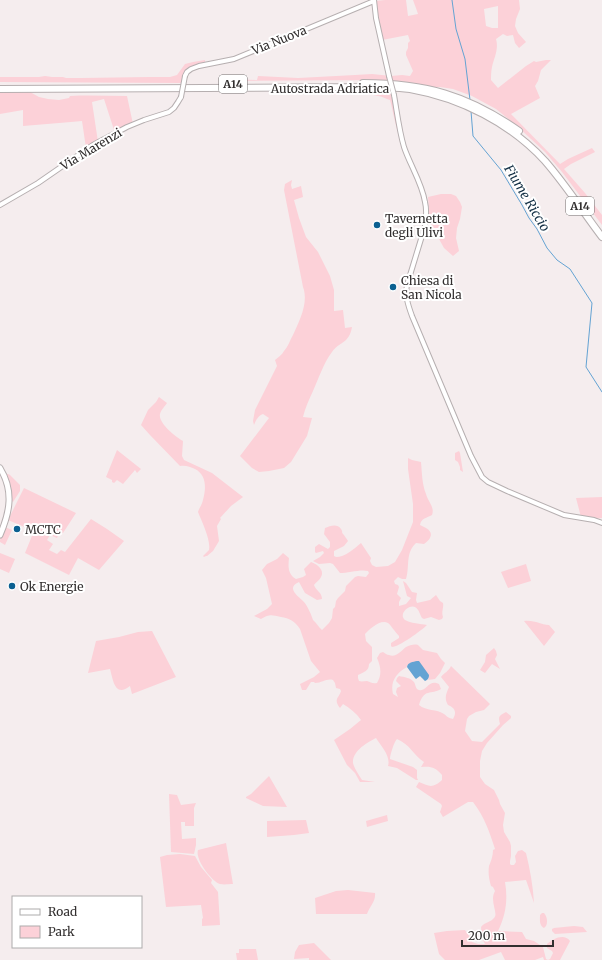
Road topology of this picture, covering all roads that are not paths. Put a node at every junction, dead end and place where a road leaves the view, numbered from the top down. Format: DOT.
graph roads {
  1 [pos="374,0"];
  2 [pos="0,85"];
  3 [pos="44,87"];
  4 [pos="0,89"];
  5 [pos="180,97"];
  6 [pos="559,175"];
  7 [pos="0,205"];
  8 [pos="602,230"];
  9 [pos="602,237"];
  10 [pos="0,468"];
  11 [pos="602,523"];
  12 [pos="0,535"];
  1 -- 5 [label="street, Via Nuova, bridge"];
  1 -- 11 [label="street, Via Nuova, bridge"];
  2 -- 3 [label="highway, Autostrada Adriatica / A14"];
  3 -- 4 [label="highway, Autostrada Adriatica / A14"];
  3 -- 6 [label="highway, Autostrada Adriatica / A14"];
  5 -- 7 [label="street, Via Marenzi"];
  6 -- 8 [label="highway, Autostrada Adriatica / A14"];
  6 -- 9 [label="highway, Autostrada Adriatica / A14"];
  10 -- 12 [label="main road"];
}
